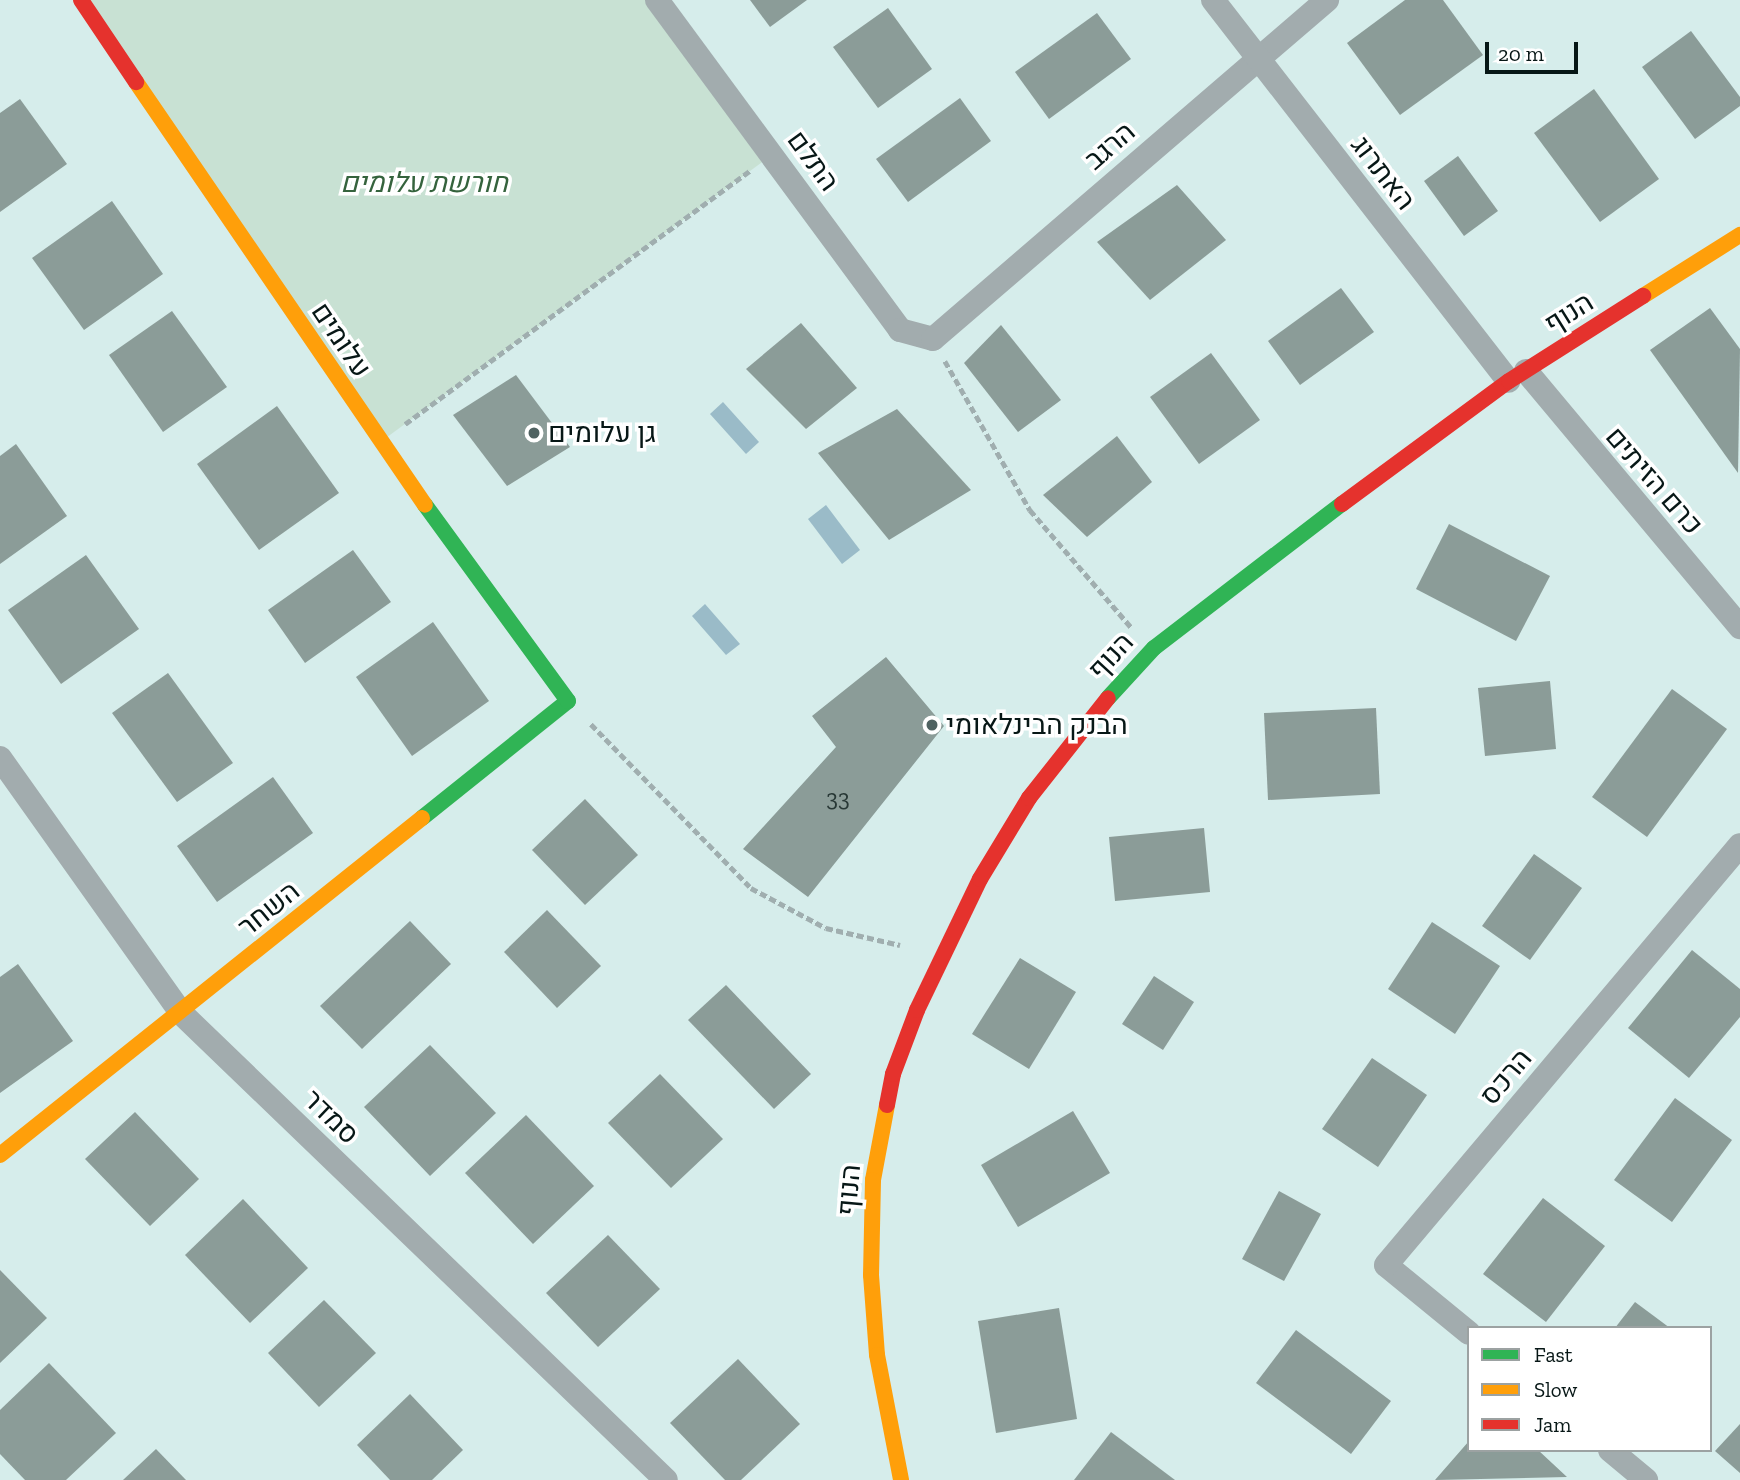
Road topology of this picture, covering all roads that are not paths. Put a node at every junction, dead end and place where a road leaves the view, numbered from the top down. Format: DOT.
graph roads {
  1 [pos="81,0"];
  2 [pos="657,0"];
  3 [pos="1213,0"];
  4 [pos="1327,0"];
  5 [pos="1255,58"];
  6 [pos="1740,235"];
  7 [pos="933,339"];
  8 [pos="1517,376"];
  9 [pos="1740,626"];
  10 [pos="568,701"];
  11 [pos="0,758"];
  12 [pos="1740,845"];
  13 [pos="181,1013"];
  14 [pos="0,1155"];
  15 [pos="1467,1332"];
  16 [pos="1612,1452"];
  17 [pos="666,1480"];
  18 [pos="901,1480"];
  19 [pos="1646,1480"];
  1 -- 10 [label="street, עלומים"];
  2 -- 7 [label="street, התלם"];
  3 -- 5 [label="street, האתרוג"];
  4 -- 5 [label="street, הרגב"];
  5 -- 7 [label="street, הרגב"];
  5 -- 8 [label="street, האתרוג"];
  6 -- 8 [label="street, הנוף"];
  8 -- 9 [label="street, כרם הזיתים"];
  8 -- 18 [label="street, הנוף"];
  10 -- 13 [label="street, השחר"];
  11 -- 13 [label="street, סמדר"];
  12 -- 15 [label="street, הרכס"];
  13 -- 14 [label="street, השחר"];
  13 -- 17 [label="street, סמדר"];
  16 -- 19 [label="street"];
}
